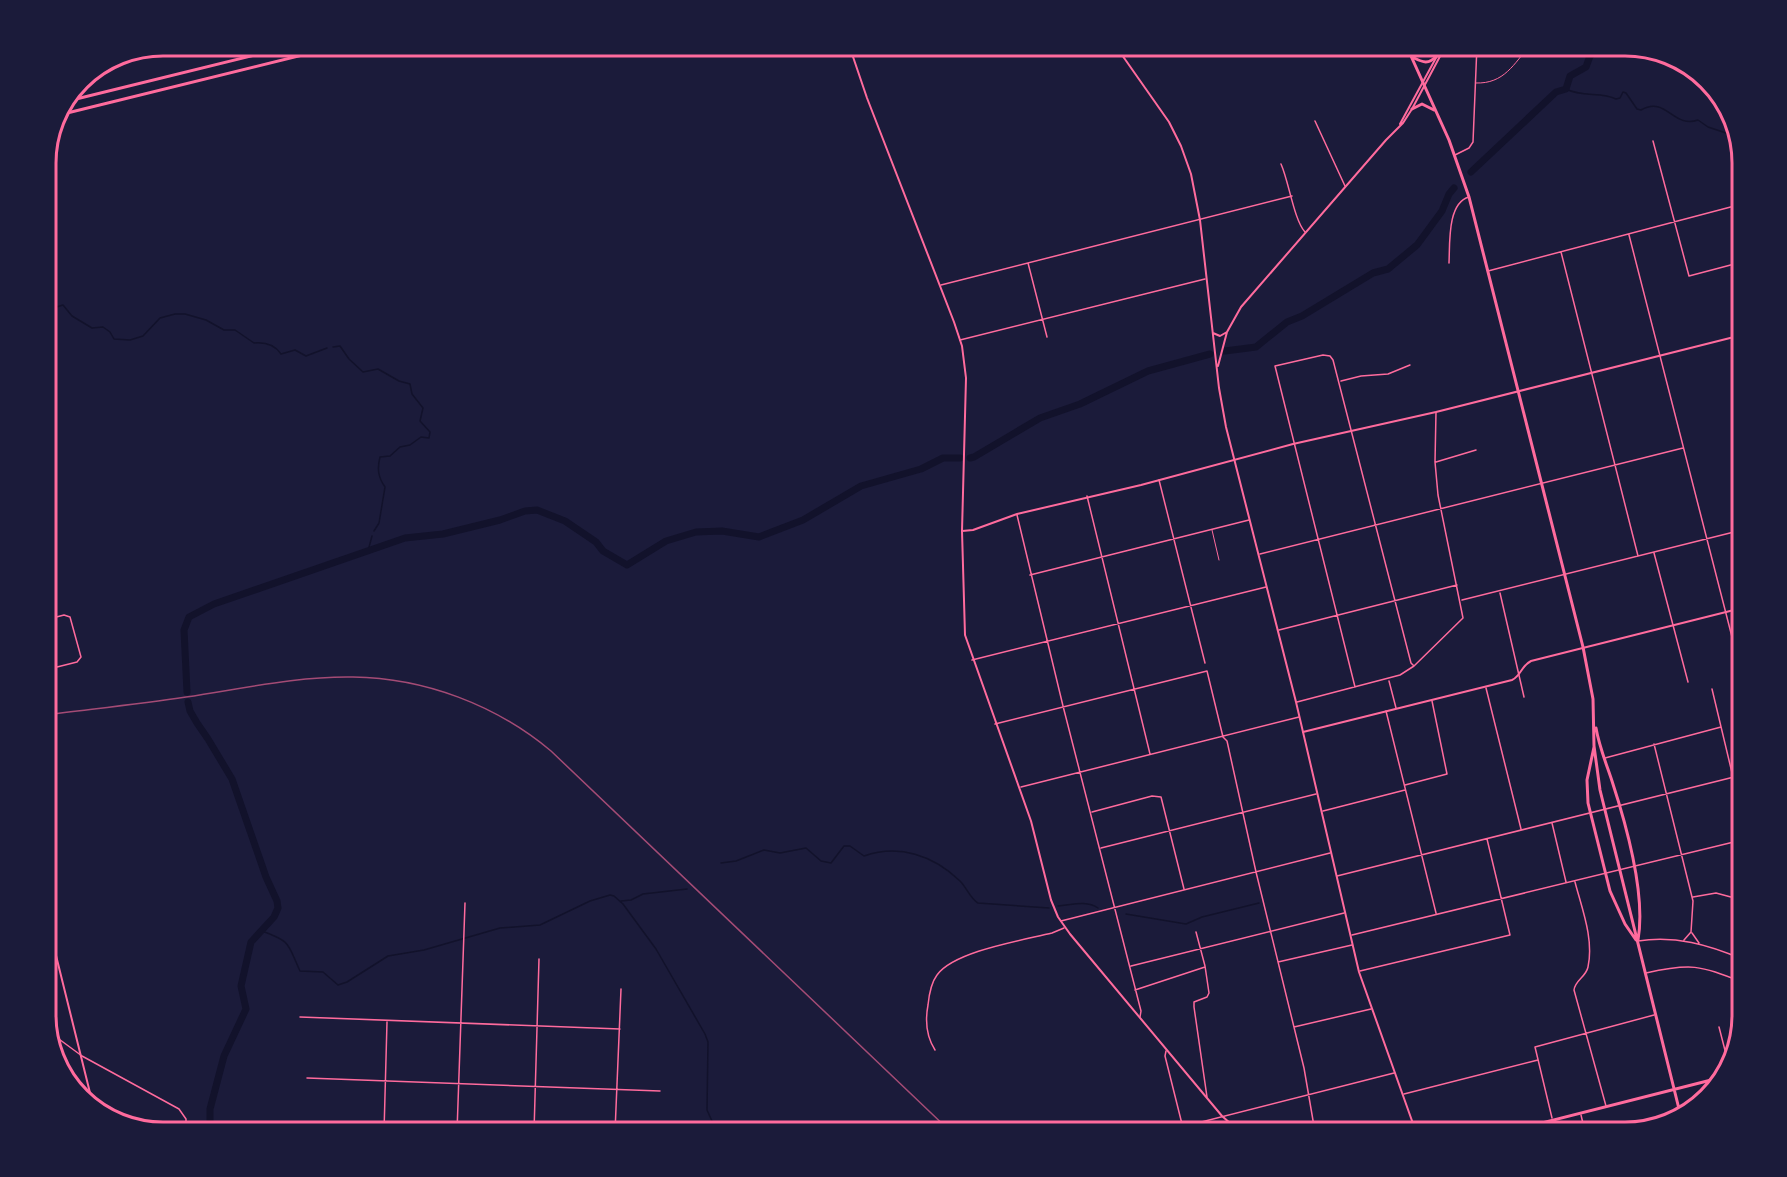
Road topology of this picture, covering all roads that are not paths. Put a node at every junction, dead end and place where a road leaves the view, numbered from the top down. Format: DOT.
graph roads {
  1 [pos="251,56"];
  2 [pos="298,56"];
  3 [pos="853,56"];
  4 [pos="1123,56"];
  5 [pos="1437,56"];
  6 [pos="1437,56"];
  7 [pos="1440,56"];
  8 [pos="1476,56"];
  9 [pos="1522,56"];
  10 [pos="1412,57"];
  11 [pos="1423,82"];
  12 [pos="1475,83"];
  13 [pos="1425,87"];
  14 [pos="105,92"];
  15 [pos="76,99"];
  16 [pos="108,102"];
  17 [pos="1412,109"];
  18 [pos="1435,110"];
  19 [pos="67,113"];
  20 [pos="1315,122"];
  21 [pos="1400,125"];
  22 [pos="1653,141"];
  23 [pos="1455,155"];
  24 [pos="1281,164"];
  25 [pos="1346,186"];
  26 [pos="1292,196"];
  27 [pos="1468,197"];
  28 [pos="1732,207"];
  29 [pos="1200,220"];
  30 [pos="1675,223"];
  31 [pos="1306,232"];
  32 [pos="1629,235"];
  33 [pos="1561,252"];
  34 [pos="1028,263"];
  35 [pos="1449,263"];
  36 [pos="1732,265"];
  37 [pos="1487,271"];
  38 [pos="1206,279"];
  39 [pos="940,285"];
  40 [pos="1042,319"];
  41 [pos="1213,332"];
  42 [pos="1227,332"];
  43 [pos="1047,337"];
  44 [pos="1732,338"];
  45 [pos="960,340"];
  46 [pos="1660,356"];
  47 [pos="1410,365"];
  48 [pos="1217,372"];
  49 [pos="1590,373"];
  50 [pos="1340,381"];
  51 [pos="1517,390"];
  52 [pos="1436,412"];
  53 [pos="1353,429"];
  54 [pos="1293,444"];
  55 [pos="1684,447"];
  56 [pos="1476,450"];
  57 [pos="1234,459"];
  58 [pos="1435,462"];
  59 [pos="1614,464"];
  60 [pos="1159,480"];
  61 [pos="1541,483"];
  62 [pos="1087,496"];
  63 [pos="1441,508"];
  64 [pos="1017,514"];
  65 [pos="1250,520"];
  66 [pos="1376,524"];
  67 [pos="1212,530"];
  68 [pos="962,531"];
  69 [pos="1732,533"];
  70 [pos="1173,539"];
  71 [pos="1318,539"];
  72 [pos="1707,539"];
  73 [pos="1654,552"];
  74 [pos="1259,555"];
  75 [pos="1638,556"];
  76 [pos="1102,557"];
  77 [pos="1219,560"];
  78 [pos="1030,575"];
  79 [pos="1564,576"];
  80 [pos="1457,585"];
  81 [pos="1267,586"];
  82 [pos="1500,592"];
  83 [pos="1461,600"];
  84 [pos="1395,601"];
  85 [pos="1191,605"];
  86 [pos="1732,610"];
  87 [pos="1725,612"];
  88 [pos="1337,615"];
  89 [pos="56,618"];
  90 [pos="1119,623"];
  91 [pos="1673,625"];
  92 [pos="1278,630"];
  93 [pos="1732,638"];
  94 [pos="1047,641"];
  95 [pos="1583,647"];
  96 [pos="972,660"];
  97 [pos="1205,663"];
  98 [pos="1414,666"];
  99 [pos="56,667"];
  100 [pos="1518,675"];
  101 [pos="1388,679"];
  102 [pos="1688,682"];
  103 [pos="1355,687"];
  104 [pos="1486,687"];
  105 [pos="1134,688"];
  106 [pos="1712,690"];
  107 [pos="1524,697"];
  108 [pos="1432,700"];
  109 [pos="1296,702"];
  110 [pos="1063,706"];
  111 [pos="1396,709"];
  112 [pos="1386,711"];
  113 [pos="1300,717"];
  114 [pos="1594,718"];
  115 [pos="995,724"];
  116 [pos="1721,727"];
  117 [pos="1303,732"];
  118 [pos="1223,737"];
  119 [pos="1654,744"];
  120 [pos="1594,746"];
  121 [pos="1150,755"];
  122 [pos="1604,758"];
  123 [pos="1081,772"];
  124 [pos="1732,773"];
  125 [pos="1732,777"];
  126 [pos="1404,786"];
  127 [pos="1019,788"];
  128 [pos="1405,790"];
  129 [pos="1317,794"];
  130 [pos="1667,794"];
  131 [pos="1619,806"];
  132 [pos="1322,811"];
  133 [pos="1091,812"];
  134 [pos="1242,812"];
  135 [pos="1590,813"];
  136 [pos="1552,823"];
  137 [pos="1170,830"];
  138 [pos="1522,830"];
  139 [pos="1487,839"];
  140 [pos="1732,842"];
  141 [pos="1101,848"];
  142 [pos="1331,853"];
  143 [pos="1682,854"];
  144 [pos="1421,855"];
  145 [pos="1634,866"];
  146 [pos="1256,872"];
  147 [pos="1608,873"];
  148 [pos="1336,876"];
  149 [pos="1575,880"];
  150 [pos="1567,882"];
  151 [pos="1184,890"];
  152 [pos="1692,897"];
  153 [pos="1732,897"];
  154 [pos="1501,898"];
  155 [pos="465,903"];
  156 [pos="1115,906"];
  157 [pos="1345,912"];
  158 [pos="1436,914"];
  159 [pos="1061,921"];
  160 [pos="1065,927"];
  161 [pos="1271,931"];
  162 [pos="1196,932"];
  163 [pos="1691,932"];
  164 [pos="1351,935"];
  165 [pos="1684,940"];
  166 [pos="1637,942"];
  167 [pos="1699,943"];
  168 [pos="1353,945"];
  169 [pos="1200,948"];
  170 [pos="56,954"];
  171 [pos="1732,955"];
  172 [pos="538,959"];
  173 [pos="1278,962"];
  174 [pos="1205,966"];
  175 [pos="1129,967"];
  176 [pos="1359,972"];
  177 [pos="1645,973"];
  178 [pos="1732,978"];
  179 [pos="621,989"];
  180 [pos="1135,990"];
  181 [pos="1372,1009"];
  182 [pos="1655,1014"];
  183 [pos="300,1017"];
  184 [pos="1139,1018"];
  185 [pos="387,1021"];
  186 [pos="462,1024"];
  187 [pos="536,1027"];
  188 [pos="1294,1027"];
  189 [pos="1719,1027"];
  190 [pos="620,1029"];
  191 [pos="1587,1034"];
  192 [pos="59,1039"];
  193 [pos="1167,1049"];
  194 [pos="934,1050"];
  195 [pos="1725,1050"];
  196 [pos="82,1056"];
  197 [pos="1538,1060"];
  198 [pos="1395,1073"];
  199 [pos="307,1078"];
  200 [pos="1709,1081"];
  201 [pos="385,1082"];
  202 [pos="460,1084"];
  203 [pos="534,1086"];
  204 [pos="618,1089"];
  205 [pos="1674,1089"];
  206 [pos="660,1091"];
  207 [pos="90,1093"];
  208 [pos="1403,1094"];
  209 [pos="1308,1095"];
  210 [pos="1207,1097"];
  211 [pos="1606,1107"];
  212 [pos="1679,1107"];
  213 [pos="1580,1113"];
  214 [pos="1222,1116"];
  215 [pos="1553,1120"];
  216 [pos="186,1121"];
  217 [pos="384,1121"];
  218 [pos="458,1121"];
  219 [pos="534,1121"];
  220 [pos="616,1121"];
  221 [pos="1182,1121"];
  222 [pos="1202,1121"];
  223 [pos="1228,1121"];
  224 [pos="1313,1121"];
  225 [pos="1412,1121"];
  226 [pos="1549,1121"];
  227 [pos="1582,1121"];
  1 -- 14 [label="main road"];
  2 -- 16 [label="main road"];
  3 -- 39 [label="street"];
  4 -- 29 [label="street"];
  5 -- 10 [label="main road"];
  6 -- 11 [label="street"];
  7 -- 13 [label="street"];
  8 -- 12 [label="street"];
  9 -- 12 [label="lane"];
  10 -- 11 [label="main road"];
  11 -- 13 [label="main road"];
  11 -- 21 [label="street"];
  12 -- 23 [label="street"];
  13 -- 17 [label="street"];
  13 -- 18 [label="main road"];
  14 -- 15 [label="main road"];
  14 -- 16 [label="main road"];
  16 -- 19 [label="main road"];
  17 -- 18 [label="main road"];
  17 -- 21 [label="street"];
  18 -- 23 [label="main road"];
  20 -- 25 [label="street"];
  21 -- 25 [label="street"];
  22 -- 30 [label="street"];
  23 -- 27 [label="main road"];
  24 -- 26 [label="street"];
  25 -- 31 [label="street"];
  26 -- 29 [label="street"];
  26 -- 31 [label="street"];
  27 -- 35 [label="street"];
  27 -- 37 [label="main road"];
  28 -- 30 [label="street"];
  29 -- 34 [label="street"];
  29 -- 38 [label="street"];
  30 -- 32 [label="street"];
  30 -- 36 [label="street"];
  31 -- 42 [label="street"];
  32 -- 33 [label="street"];
  32 -- 46 [label="street"];
  33 -- 37 [label="street"];
  33 -- 49 [label="street"];
  34 -- 39 [label="street"];
  34 -- 40 [label="street"];
  37 -- 51 [label="main road"];
  38 -- 40 [label="street"];
  38 -- 41 [label="street"];
  39 -- 45 [label="street"];
  40 -- 43 [label="street"];
  40 -- 45 [label="street"];
  41 -- 42 [label="street"];
  41 -- 48 [label="street"];
  42 -- 48 [label="street"];
  44 -- 46 [label="street"];
  45 -- 68 [label="street"];
  46 -- 49 [label="street"];
  46 -- 55 [label="street"];
  47 -- 50 [label="street"];
  48 -- 57 [label="street"];
  49 -- 51 [label="street"];
  49 -- 59 [label="street"];
  50 -- 53 [label="street"];
  50 -- 54 [label="street"];
  51 -- 52 [label="street"];
  51 -- 61 [label="main road"];
  52 -- 53 [label="street"];
  52 -- 58 [label="street"];
  53 -- 54 [label="street"];
  53 -- 66 [label="street"];
  54 -- 57 [label="street"];
  54 -- 71 [label="street"];
  55 -- 59 [label="street"];
  55 -- 72 [label="street"];
  56 -- 58 [label="street"];
  57 -- 60 [label="street"];
  57 -- 65 [label="street"];
  58 -- 63 [label="street"];
  59 -- 61 [label="street"];
  59 -- 75 [label="street"];
  60 -- 62 [label="street"];
  60 -- 70 [label="street"];
  61 -- 63 [label="street"];
  61 -- 79 [label="main road"];
  62 -- 64 [label="street"];
  62 -- 76 [label="street"];
  63 -- 66 [label="street"];
  63 -- 80 [label="street"];
  64 -- 68 [label="street"];
  64 -- 78 [label="street"];
  65 -- 67 [label="street"];
  65 -- 74 [label="street"];
  66 -- 71 [label="street"];
  66 -- 84 [label="street"];
  67 -- 70 [label="street"];
  67 -- 77 [label="lane"];
  68 -- 96 [label="street"];
  69 -- 72 [label="street"];
  70 -- 76 [label="street"];
  70 -- 85 [label="street"];
  71 -- 74 [label="street"];
  71 -- 88 [label="street"];
  72 -- 73 [label="street"];
  72 -- 87 [label="street"];
  73 -- 75 [label="street"];
  73 -- 91 [label="street"];
  74 -- 81 [label="street"];
  75 -- 79 [label="street"];
  76 -- 78 [label="street"];
  76 -- 90 [label="street"];
  78 -- 94 [label="street"];
  79 -- 82 [label="street"];
  79 -- 95 [label="main road"];
  80 -- 83 [label="street"];
  80 -- 84 [label="street"];
  81 -- 85 [label="street"];
  81 -- 92 [label="street"];
  82 -- 83 [label="street"];
  82 -- 100 [label="street"];
  83 -- 98 [label="street"];
  84 -- 88 [label="street"];
  84 -- 98 [label="street"];
  85 -- 90 [label="street"];
  85 -- 97 [label="street"];
  86 -- 87 [label="street"];
  87 -- 91 [label="street"];
  87 -- 93 [label="street"];
  88 -- 92 [label="street"];
  88 -- 103 [label="street"];
  89 -- 99 [label="street"];
  90 -- 94 [label="street"];
  90 -- 105 [label="street"];
  91 -- 95 [label="street"];
  91 -- 102 [label="street"];
  92 -- 109 [label="street"];
  94 -- 96 [label="street"];
  94 -- 110 [label="street"];
  95 -- 100 [label="street"];
  95 -- 114 [label="main road"];
  96 -- 115 [label="street"];
  98 -- 101 [label="street"];
  100 -- 104 [label="street"];
  100 -- 107 [label="street"];
  101 -- 103 [label="street"];
  101 -- 111 [label="street"];
  103 -- 109 [label="street"];
  104 -- 108 [label="street"];
  104 -- 138 [label="street"];
  105 -- 110 [label="street"];
  105 -- 118 [label="street"];
  105 -- 121 [label="street"];
  106 -- 116 [label="street"];
  108 -- 111 [label="street"];
  108 -- 126 [label="street"];
  109 -- 113 [label="street"];
  110 -- 115 [label="street"];
  110 -- 123 [label="street"];
  111 -- 112 [label="street"];
  112 -- 117 [label="street"];
  112 -- 126 [label="street"];
  113 -- 117 [label="street"];
  113 -- 118 [label="street"];
  114 -- 120 [label="main road"];
  114 -- 122 [label="main road"];
  115 -- 127 [label="street"];
  116 -- 119 [label="street"];
  116 -- 124 [label="street"];
  117 -- 129 [label="street"];
  118 -- 121 [label="street"];
  118 -- 134 [label="street"];
  119 -- 122 [label="street"];
  119 -- 130 [label="street"];
  120 -- 135 [label="main road"];
  120 -- 166 [label="main road"];
  121 -- 123 [label="street"];
  122 -- 131 [label="main road"];
  123 -- 127 [label="street"];
  123 -- 133 [label="street"];
  125 -- 130 [label="street"];
  126 -- 128 [label="street"];
  127 -- 159 [label="street"];
  128 -- 132 [label="street"];
  128 -- 144 [label="street"];
  129 -- 132 [label="street"];
  129 -- 134 [label="street"];
  130 -- 131 [label="street"];
  130 -- 143 [label="street"];
  131 -- 135 [label="street"];
  131 -- 145 [label="main road"];
  132 -- 142 [label="street"];
  133 -- 137 [label="street"];
  133 -- 141 [label="street"];
  134 -- 137 [label="street"];
  134 -- 146 [label="street"];
  135 -- 136 [label="street"];
  135 -- 147 [label="main road"];
  136 -- 138 [label="street"];
  136 -- 150 [label="street"];
  137 -- 141 [label="street"];
  137 -- 151 [label="street"];
  138 -- 139 [label="street"];
  139 -- 144 [label="street"];
  139 -- 154 [label="street"];
  140 -- 143 [label="street"];
  141 -- 156 [label="street"];
  142 -- 146 [label="street"];
  142 -- 148 [label="street"];
  143 -- 145 [label="street"];
  143 -- 152 [label="street"];
  144 -- 148 [label="street"];
  144 -- 158 [label="street"];
  145 -- 147 [label="street"];
  145 -- 166 [label="main road"];
  146 -- 151 [label="street"];
  146 -- 161 [label="street"];
  147 -- 149 [label="street"];
  147 -- 166 [label="main road"];
  148 -- 157 [label="street"];
  149 -- 150 [label="street"];
  149 -- 191 [label="street"];
  150 -- 154 [label="street"];
  151 -- 156 [label="street"];
  152 -- 153 [label="street"];
  152 -- 163 [label="street"];
  154 -- 158 [label="street"];
  154 -- 176 [label="street"];
  155 -- 186 [label="street"];
  156 -- 159 [label="street"];
  156 -- 175 [label="street"];
  157 -- 161 [label="street"];
  157 -- 164 [label="street"];
  158 -- 164 [label="street"];
  159 -- 160 [label="street"];
  160 -- 184 [label="street"];
  160 -- 194 [label="street"];
  161 -- 169 [label="street"];
  161 -- 173 [label="street"];
  162 -- 169 [label="street"];
  163 -- 165 [label="street"];
  163 -- 167 [label="street"];
  164 -- 168 [label="street"];
  165 -- 166 [label="street"];
  165 -- 167 [label="street"];
  166 -- 177 [label="main road"];
  167 -- 171 [label="street"];
  168 -- 173 [label="street"];
  168 -- 176 [label="street"];
  169 -- 174 [label="street"];
  169 -- 175 [label="street"];
  170 -- 196 [label="street"];
  172 -- 187 [label="street"];
  173 -- 188 [label="street"];
  174 -- 180 [label="street"];
  174 -- 210 [label="street"];
  175 -- 180 [label="street"];
  176 -- 181 [label="street"];
  177 -- 178 [label="street"];
  177 -- 182 [label="main road"];
  179 -- 190 [label="street"];
  180 -- 184 [label="street"];
  181 -- 188 [label="street"];
  181 -- 198 [label="street"];
  182 -- 191 [label="street"];
  182 -- 205 [label="main road"];
  183 -- 185 [label="street"];
  184 -- 193 [label="street"];
  185 -- 186 [label="street"];
  185 -- 201 [label="street"];
  186 -- 187 [label="street"];
  186 -- 202 [label="street"];
  187 -- 190 [label="street"];
  187 -- 203 [label="street"];
  188 -- 209 [label="street"];
  189 -- 195 [label="street"];
  190 -- 204 [label="street"];
  191 -- 197 [label="street"];
  191 -- 211 [label="street"];
  192 -- 196 [label="street"];
  193 -- 210 [label="street"];
  193 -- 221 [label="street"];
  196 -- 207 [label="street"];
  196 -- 216 [label="street"];
  197 -- 208 [label="street"];
  197 -- 215 [label="street"];
  198 -- 208 [label="street"];
  198 -- 209 [label="street"];
  199 -- 201 [label="street"];
  200 -- 205 [label="main road"];
  201 -- 202 [label="street"];
  201 -- 217 [label="street"];
  202 -- 203 [label="street"];
  202 -- 218 [label="street"];
  203 -- 204 [label="street"];
  203 -- 219 [label="street"];
  204 -- 206 [label="street"];
  204 -- 220 [label="street"];
  205 -- 211 [label="main road"];
  205 -- 212 [label="main road"];
  208 -- 225 [label="street"];
  209 -- 214 [label="street"];
  209 -- 224 [label="street"];
  210 -- 214 [label="street"];
  211 -- 213 [label="main road"];
  213 -- 215 [label="main road"];
  213 -- 227 [label="street"];
  214 -- 222 [label="street"];
  214 -- 223 [label="street"];
  215 -- 226 [label="main road"];
}
